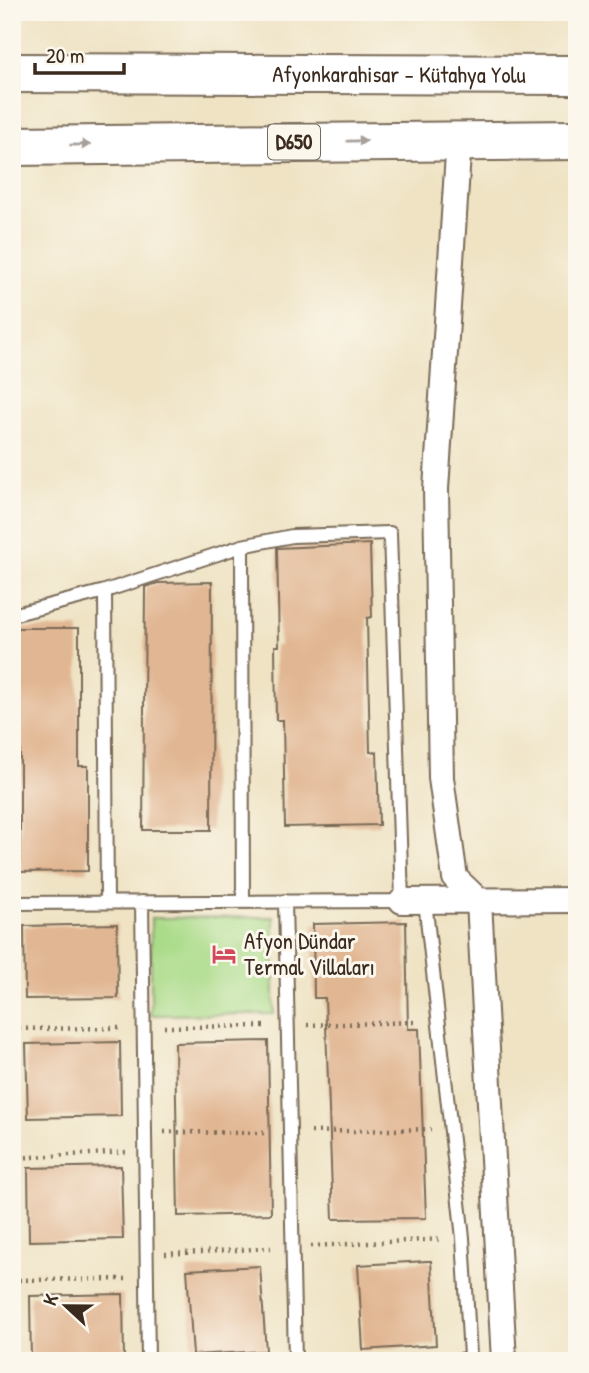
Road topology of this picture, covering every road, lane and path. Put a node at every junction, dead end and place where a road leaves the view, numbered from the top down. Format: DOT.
graph roads {
  1 [pos="12,73"];
  2 [pos="577,75"];
  3 [pos="459,139"];
  4 [pos="577,140"];
  5 [pos="12,146"];
  6 [pos="242,545"];
  7 [pos="105,591"];
  8 [pos="12,615"];
  9 [pos="577,900"];
  10 [pos="285,901"];
  11 [pos="414,901"];
  12 [pos="479,901"];
  13 [pos="107,902"];
  14 [pos="142,902"];
  15 [pos="243,902"];
  16 [pos="12,903"];
  17 [pos="420,1022"];
  18 [pos="287,1026"];
  19 [pos="144,1027"];
  20 [pos="12,1029"];
  21 [pos="145,1151"];
  22 [pos="12,1158"];
  23 [pos="147,1279"];
  24 [pos="12,1280"];
  25 [pos="148,1361"];
  26 [pos="295,1361"];
  27 [pos="460,1361"];
  28 [pos="504,1361"];
  1 -- 2 [label="highway, Afyonkarahisar - Kütahya Yolu"];
  3 -- 4 [label="highway, D650"];
  5 -- 3 [label="highway, D650, one-way"];
  3 -- 12 [label="street"];
  6 -- 7 [label="lane"];
  6 -- 11 [label="lane"];
  6 -- 15 [label="lane"];
  7 -- 8 [label="lane"];
  7 -- 13 [label="lane"];
  9 -- 12 [label="street"];
  10 -- 11 [label="lane"];
  10 -- 15 [label="lane"];
  10 -- 18 [label="lane"];
  11 -- 12 [label="street"];
  11 -- 27 [label="lane"];
  12 -- 28 [label="street"];
  13 -- 14 [label="lane"];
  13 -- 16 [label="lane"];
  14 -- 15 [label="lane"];
  14 -- 19 [label="lane"];
  17 -- 18 [label="path"];
  18 -- 19 [label="path"];
  18 -- 26 [label="lane"];
  19 -- 20 [label="path"];
  19 -- 21 [label="lane"];
  21 -- 22 [label="path"];
  21 -- 23 [label="lane"];
  23 -- 24 [label="path"];
  23 -- 25 [label="lane"];
}
